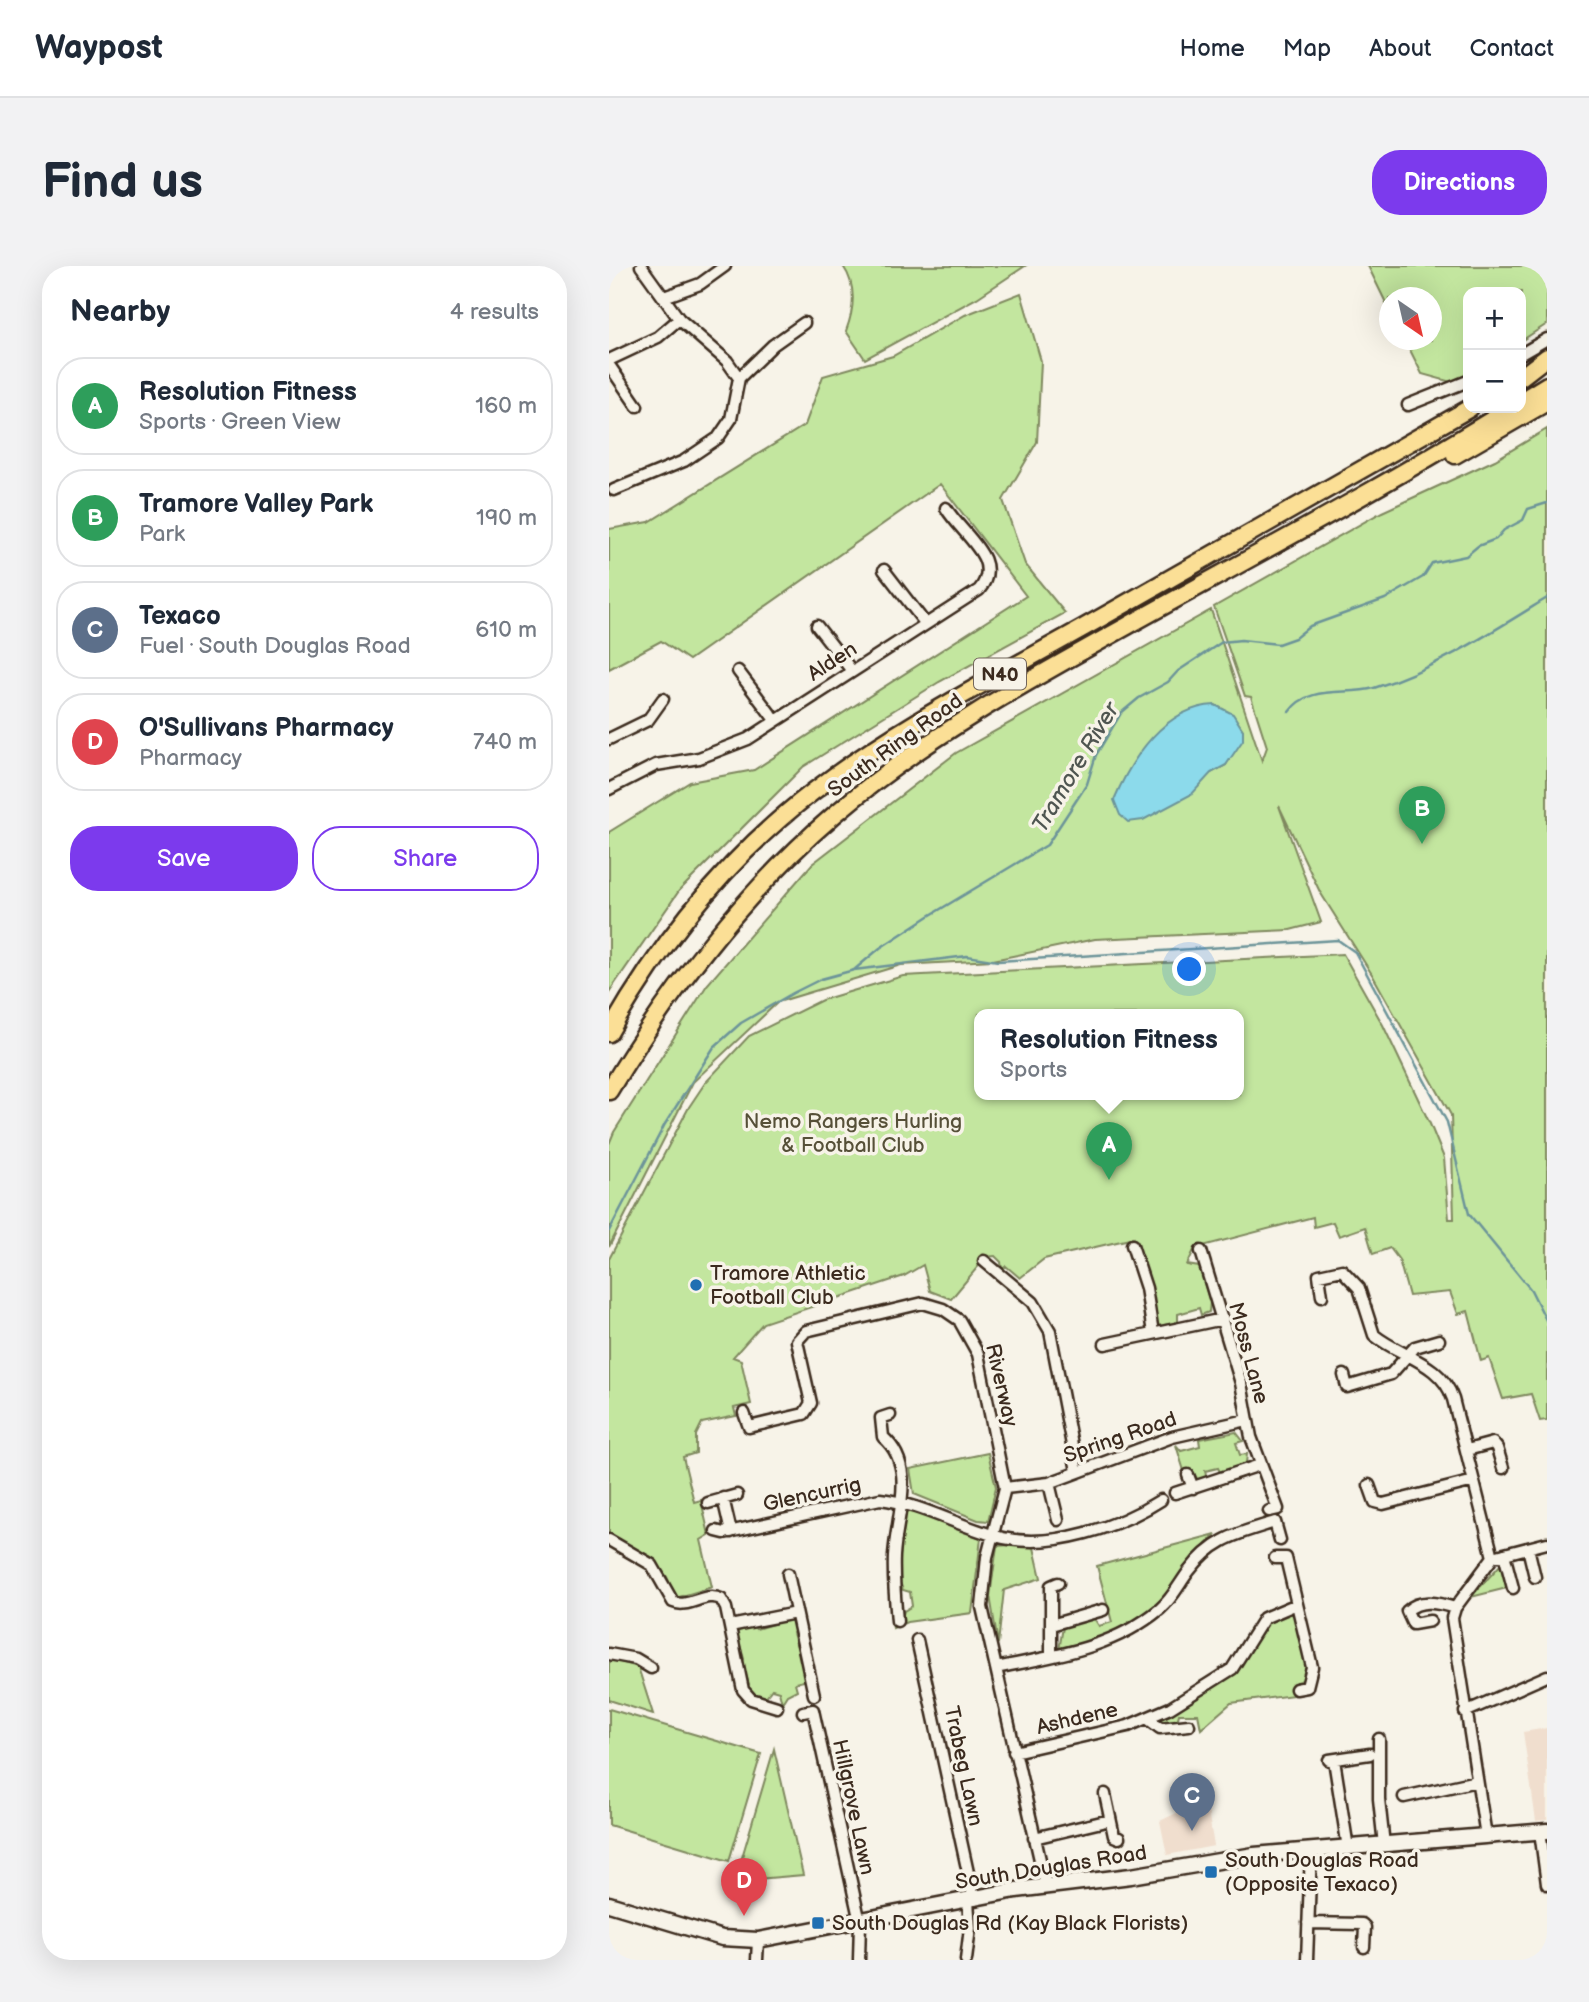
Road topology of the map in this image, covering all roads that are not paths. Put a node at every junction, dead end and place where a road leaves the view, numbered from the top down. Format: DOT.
graph roads {
  1 [pos="641,266"];
  2 [pos="725,266"];
  3 [pos="664,297"];
  4 [pos="679,319"];
  5 [pos="804,323"];
  6 [pos="1547,339"];
  7 [pos="1526,351"];
  8 [pos="1547,360"];
  9 [pos="609,362"];
  10 [pos="1526,375"];
  11 [pos="739,378"];
  12 [pos="1463,383"];
  13 [pos="1547,385"];
  14 [pos="1526,398"];
  15 [pos="1547,402"];
  16 [pos="1408,405"];
  17 [pos="637,406"];
  18 [pos="1463,412"];
  19 [pos="1502,413"];
  20 [pos="614,490"];
  21 [pos="946,508"];
  22 [pos="1301,529"];
  23 [pos="884,570"];
  24 [pos="925,623"];
  25 [pos="817,626"];
  26 [pos="738,671"];
  27 [pos="852,671"];
  28 [pos="663,699"];
  29 [pos="775,720"];
  30 [pos="624,732"];
  31 [pos="609,739"];
  32 [pos="630,745"];
  33 [pos="609,789"];
  34 [pos="609,1033"];
  35 [pos="609,1091"];
  36 [pos="1132,1245"];
  37 [pos="1201,1251"];
  38 [pos="984,1261"];
  39 [pos="1322,1296"];
  40 [pos="1223,1318"];
  41 [pos="1153,1333"];
  42 [pos="1439,1340"];
  43 [pos="1105,1344"];
  44 [pos="1407,1355"];
  45 [pos="1343,1375"];
  46 [pos="744,1413"];
  47 [pos="890,1415"];
  48 [pos="1247,1420"];
  49 [pos="1467,1450"];
  50 [pos="1260,1465"];
  51 [pos="1503,1468"];
  52 [pos="1077,1471"];
  53 [pos="1188,1475"];
  54 [pos="1474,1481"];
  55 [pos="1049,1483"];
  56 [pos="1369,1485"];
  57 [pos="1005,1488"];
  58 [pos="1193,1488"];
  59 [pos="1175,1493"];
  60 [pos="737,1495"];
  61 [pos="723,1499"];
  62 [pos="1161,1500"];
  63 [pos="902,1502"];
  64 [pos="708,1503"];
  65 [pos="1269,1511"];
  66 [pos="1058,1520"];
  67 [pos="716,1531"];
  68 [pos="731,1532"];
  69 [pos="993,1535"];
  70 [pos="609,1539"];
  71 [pos="1280,1540"];
  72 [pos="1547,1543"];
  73 [pos="1528,1548"];
  74 [pos="1504,1554"];
  75 [pos="1493,1557"];
  76 [pos="1276,1558"];
  77 [pos="788,1574"];
  78 [pos="1535,1577"];
  79 [pos="1058,1583"];
  80 [pos="1513,1588"];
  81 [pos="1297,1604"];
  82 [pos="1455,1608"];
  83 [pos="1103,1610"];
  84 [pos="796,1613"];
  85 [pos="897,1621"];
  86 [pos="1430,1621"];
  87 [pos="1051,1625"];
  88 [pos="730,1626"];
  89 [pos="917,1640"];
  90 [pos="609,1654"];
  91 [pos="1051,1656"];
  92 [pos="651,1668"];
  93 [pos="996,1668"];
  94 [pos="1547,1676"];
  95 [pos="1296,1689"];
  96 [pos="814,1695"];
  97 [pos="777,1707"];
  98 [pos="803,1712"];
  99 [pos="1465,1712"];
  100 [pos="1148,1719"];
  101 [pos="1189,1725"];
  102 [pos="1379,1739"];
  103 [pos="1014,1752"];
  104 [pos="1370,1754"];
  105 [pos="1477,1781"];
  106 [pos="1105,1794"];
  107 [pos="1404,1797"];
  108 [pos="1110,1820"];
  109 [pos="1544,1831"];
  110 [pos="1486,1836"];
  111 [pos="1034,1838"];
  112 [pos="1119,1838"];
  113 [pos="1384,1845"];
  114 [pos="1348,1848"];
  115 [pos="1311,1850"];
  116 [pos="1547,1884"];
  117 [pos="1046,1885"];
  118 [pos="971,1900"];
  119 [pos="609,1904"];
  120 [pos="860,1923"];
  121 [pos="1308,1923"];
  122 [pos="758,1940"];
  123 [pos="1364,1947"];
  124 [pos="757,1960"];
  125 [pos="859,1960"];
  126 [pos="966,1960"];
  127 [pos="1307,1960"];
  1 -- 3 [label="street"];
  2 -- 3 [label="street"];
  3 -- 4 [label="street"];
  4 -- 9 [label="street"];
  4 -- 11 [label="street"];
  5 -- 11 [label="street"];
  6 -- 7 [label="street"];
  8 -- 10 [label="highway"];
  9 -- 17 [label="street"];
  11 -- 20 [label="street"];
  12 -- 16 [label="street"];
  13 -- 14 [label="highway"];
  15 -- 22 [label="highway"];
  18 -- 34 [label="highway, South Ring Road / N40"];
  19 -- 22 [label="highway, South Ring Road / N40"];
  21 -- 24 [label="street, Alden"];
  22 -- 35 [label="highway, South Ring Road / N40"];
  23 -- 24 [label="street"];
  24 -- 27 [label="street, Alden"];
  25 -- 27 [label="street"];
  26 -- 29 [label="street"];
  27 -- 29 [label="street, Alden"];
  28 -- 30 [label="street"];
  29 -- 33 [label="street, Alden"];
  30 -- 31 [label="street"];
  30 -- 32 [label="street"];
  36 -- 41 [label="street"];
  37 -- 40 [label="street, Moss Lane"];
  38 -- 52 [label="street"];
  39 -- 44 [label="street"];
  40 -- 41 [label="street"];
  40 -- 48 [label="street, Moss Lane"];
  41 -- 43 [label="street"];
  42 -- 44 [label="street"];
  44 -- 45 [label="street"];
  44 -- 49 [label="street"];
  46 -- 57 [label="street, Riverway"];
  47 -- 63 [label="street"];
  48 -- 50 [label="street, Moss Lane"];
  48 -- 52 [label="street, Spring Road"];
  49 -- 51 [label="street"];
  49 -- 54 [label="street"];
  50 -- 58 [label="street"];
  50 -- 65 [label="street, Moss Lane"];
  52 -- 55 [label="street, Spring Road"];
  53 -- 58 [label="street"];
  54 -- 56 [label="street"];
  54 -- 75 [label="street"];
  55 -- 57 [label="street, Spring Road"];
  55 -- 66 [label="street"];
  57 -- 69 [label="street"];
  58 -- 59 [label="street"];
  60 -- 61 [label="street, Glencurrig"];
  61 -- 64 [label="street, Glencurrig"];
  61 -- 68 [label="street"];
  62 -- 69 [label="street, Glencurrig"];
  63 -- 68 [label="street, Glencurrig"];
  63 -- 69 [label="street, Glencurrig"];
  63 -- 85 [label="street"];
  67 -- 68 [label="street, Glencurrig"];
  69 -- 93 [label="street"];
  70 -- 88 [label="street"];
  71 -- 91 [label="street"];
  72 -- 73 [label="street"];
  73 -- 74 [label="street"];
  73 -- 78 [label="street"];
  74 -- 75 [label="street"];
  74 -- 80 [label="street"];
  75 -- 82 [label="street"];
  76 -- 81 [label="street"];
  77 -- 84 [label="street"];
  79 -- 87 [label="street"];
  81 -- 95 [label="street"];
  81 -- 100 [label="street, Ashdene"];
  82 -- 86 [label="street"];
  82 -- 99 [label="street"];
  83 -- 87 [label="street"];
  84 -- 88 [label="street"];
  84 -- 96 [label="street"];
  87 -- 91 [label="street"];
  88 -- 97 [label="street"];
  89 -- 118 [label="street, Trabeg Lawn"];
  90 -- 92 [label="street"];
  91 -- 93 [label="street"];
  93 -- 103 [label="street"];
  94 -- 99 [label="street"];
  98 -- 120 [label="street, Hillgrove Lawn"];
  99 -- 105 [label="street"];
  100 -- 101 [label="street, Ashdene"];
  100 -- 103 [label="street, Ashdene"];
  102 -- 113 [label="street"];
  103 -- 111 [label="street"];
  104 -- 114 [label="street"];
  105 -- 107 [label="street"];
  105 -- 110 [label="street"];
  106 -- 108 [label="street"];
  108 -- 111 [label="street"];
  108 -- 112 [label="street"];
  109 -- 110 [label="main road, South Douglas Road"];
  109 -- 116 [label="street"];
  110 -- 113 [label="main road, South Douglas Road"];
  111 -- 117 [label="street"];
  113 -- 114 [label="main road, South Douglas Road"];
  114 -- 115 [label="main road, South Douglas Road"];
  115 -- 117 [label="main road, South Douglas Road"];
  115 -- 121 [label="street"];
  117 -- 118 [label="main road, South Douglas Road"];
  118 -- 120 [label="main road, South Douglas Road"];
  118 -- 126 [label="street, Trabeg Lawn"];
  119 -- 122 [label="main road, South Douglas Road"];
  120 -- 122 [label="main road, South Douglas Road"];
  120 -- 125 [label="street"];
  121 -- 123 [label="street"];
  121 -- 127 [label="street"];
  122 -- 124 [label="street"];
}
